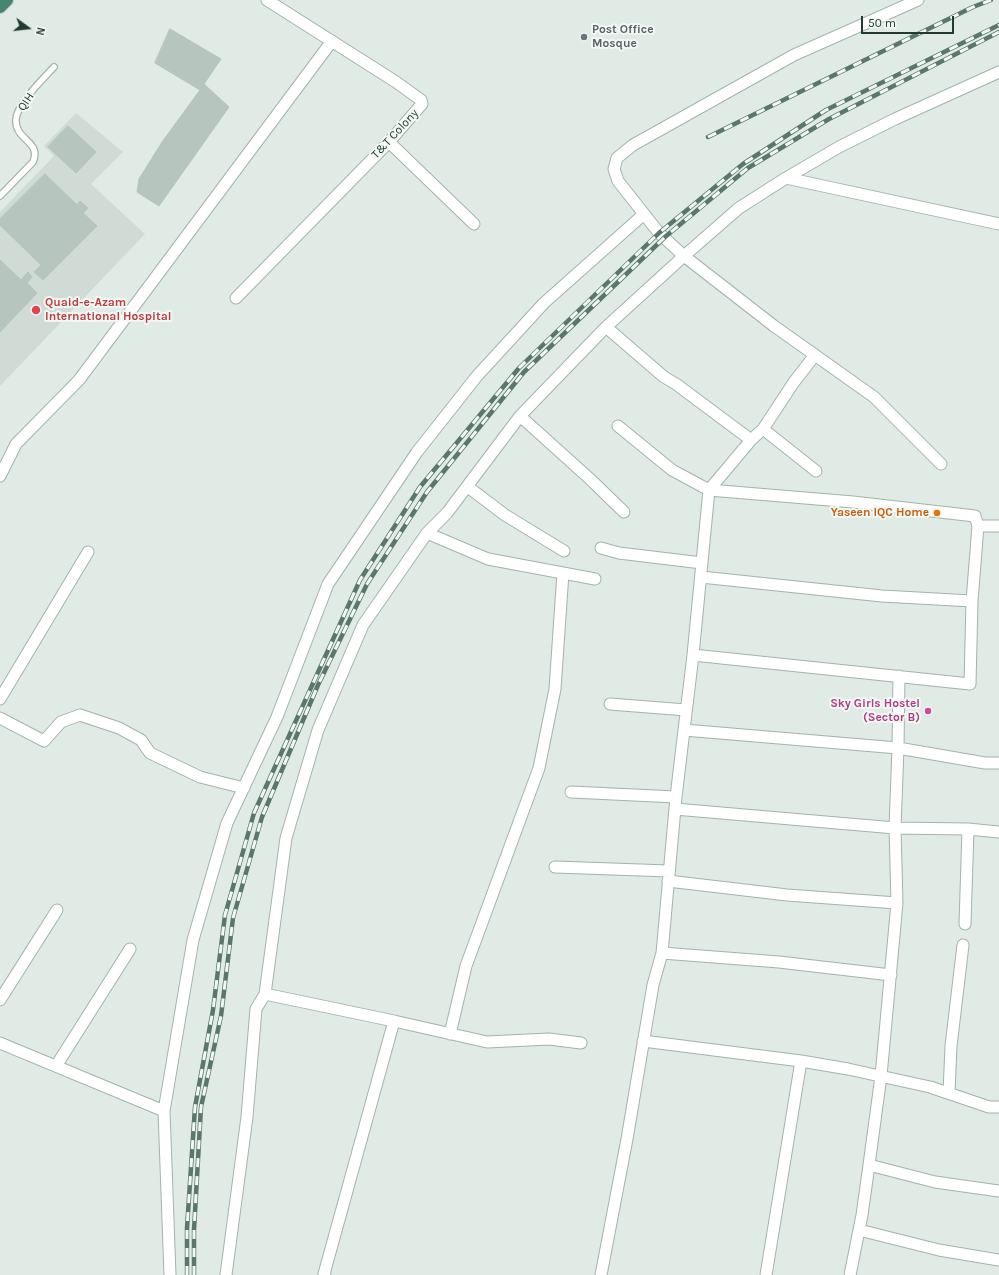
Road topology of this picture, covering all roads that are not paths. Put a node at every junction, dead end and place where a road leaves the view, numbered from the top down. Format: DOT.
graph roads {
  1 [pos="7,0"];
  2 [pos="267,0"];
  3 [pos="918,0"];
  4 [pos="0,6"];
  5 [pos="332,41"];
  6 [pos="54,67"];
  7 [pos="999,72"];
  8 [pos="389,142"];
  9 [pos="786,178"];
  10 [pos="0,196"];
  11 [pos="644,214"];
  12 [pos="474,224"];
  13 [pos="999,224"];
  14 [pos="684,256"];
  15 [pos="236,298"];
  16 [pos="606,327"];
  17 [pos="815,355"];
  18 [pos="520,416"];
  19 [pos="618,426"];
  20 [pos="763,429"];
  21 [pos="751,440"];
  22 [pos="940,464"];
  23 [pos="816,470"];
  24 [pos="0,476"];
  25 [pos="468,487"];
  26 [pos="709,490"];
  27 [pos="624,512"];
  28 [pos="978,526"];
  29 [pos="999,526"];
  30 [pos="427,533"];
  31 [pos="601,548"];
  32 [pos="564,551"];
  33 [pos="88,552"];
  34 [pos="702,563"];
  35 [pos="563,573"];
  36 [pos="701,577"];
  37 [pos="595,579"];
  38 [pos="972,601"];
  39 [pos="693,655"];
  40 [pos="899,676"];
  41 [pos="0,699"];
  42 [pos="610,704"];
  43 [pos="686,710"];
  44 [pos="0,718"];
  45 [pos="684,730"];
  46 [pos="898,748"];
  47 [pos="999,763"];
  48 [pos="244,788"];
  49 [pos="571,792"];
  50 [pos="676,797"];
  51 [pos="675,809"];
  52 [pos="895,828"];
  53 [pos="968,829"];
  54 [pos="999,832"];
  55 [pos="555,867"];
  56 [pos="668,876"];
  57 [pos="897,903"];
  58 [pos="57,910"];
  59 [pos="965,924"];
  60 [pos="963,945"];
  61 [pos="130,949"];
  62 [pos="662,953"];
  63 [pos="891,975"];
  64 [pos="265,994"];
  65 [pos="0,1000"];
  66 [pos="394,1021"];
  67 [pos="450,1034"];
  68 [pos="643,1041"];
  69 [pos="0,1043"];
  70 [pos="581,1043"];
  71 [pos="801,1061"];
  72 [pos="56,1066"];
  73 [pos="881,1076"];
  74 [pos="949,1093"];
  75 [pos="999,1107"];
  76 [pos="164,1111"];
  77 [pos="869,1166"];
  78 [pos="999,1191"];
  79 [pos="859,1230"];
  80 [pos="999,1260"];
  81 [pos="170,1275"];
  82 [pos="226,1275"];
  83 [pos="325,1275"];
  84 [pos="601,1275"];
  85 [pos="766,1275"];
  86 [pos="850,1275"];
  1 -- 4 [label="highway"];
  2 -- 5 [label="street, T&T Colony"];
  3 -- 11 [label="street"];
  5 -- 8 [label="street, T&T Colony"];
  5 -- 24 [label="street"];
  6 -- 10 [label="lane, QIH"];
  7 -- 9 [label="street"];
  8 -- 12 [label="street"];
  8 -- 15 [label="street, T&T Colony"];
  9 -- 13 [label="street"];
  9 -- 14 [label="street"];
  11 -- 14 [label="street"];
  11 -- 48 [label="street"];
  14 -- 16 [label="street"];
  14 -- 17 [label="street"];
  16 -- 18 [label="street"];
  16 -- 21 [label="street"];
  17 -- 20 [label="street"];
  17 -- 22 [label="street"];
  18 -- 25 [label="street"];
  18 -- 27 [label="street"];
  19 -- 26 [label="street"];
  20 -- 21 [label="street"];
  20 -- 23 [label="street"];
  21 -- 26 [label="street"];
  25 -- 30 [label="street"];
  25 -- 32 [label="street"];
  26 -- 28 [label="street"];
  26 -- 34 [label="street"];
  28 -- 29 [label="street"];
  28 -- 38 [label="street"];
  30 -- 35 [label="street"];
  30 -- 64 [label="street"];
  31 -- 34 [label="street"];
  33 -- 41 [label="street"];
  34 -- 36 [label="street"];
  35 -- 37 [label="street"];
  35 -- 67 [label="street"];
  36 -- 38 [label="street"];
  36 -- 39 [label="street"];
  38 -- 40 [label="street"];
  39 -- 40 [label="street"];
  39 -- 43 [label="street"];
  40 -- 46 [label="street"];
  42 -- 43 [label="street"];
  43 -- 45 [label="street"];
  44 -- 48 [label="street"];
  45 -- 46 [label="street"];
  45 -- 50 [label="street"];
  46 -- 47 [label="street"];
  46 -- 52 [label="street"];
  48 -- 76 [label="street"];
  49 -- 50 [label="street"];
  50 -- 51 [label="street"];
  51 -- 52 [label="street"];
  51 -- 56 [label="street"];
  52 -- 53 [label="street"];
  52 -- 57 [label="street"];
  53 -- 54 [label="street"];
  53 -- 59 [label="street"];
  55 -- 56 [label="street"];
  56 -- 57 [label="street"];
  56 -- 62 [label="street"];
  57 -- 63 [label="street"];
  58 -- 65 [label="street"];
  60 -- 74 [label="street"];
  61 -- 72 [label="street"];
  62 -- 63 [label="street"];
  62 -- 68 [label="street"];
  63 -- 73 [label="street"];
  64 -- 66 [label="street"];
  64 -- 82 [label="street"];
  66 -- 67 [label="street"];
  66 -- 83 [label="street"];
  67 -- 70 [label="street"];
  68 -- 71 [label="street"];
  68 -- 84 [label="street"];
  69 -- 72 [label="street"];
  71 -- 73 [label="street"];
  71 -- 85 [label="street"];
  72 -- 76 [label="street"];
  73 -- 74 [label="street"];
  73 -- 77 [label="street"];
  74 -- 75 [label="street"];
  76 -- 81 [label="street"];
  77 -- 78 [label="street"];
  77 -- 79 [label="street"];
  79 -- 80 [label="street"];
  79 -- 86 [label="street"];
}
